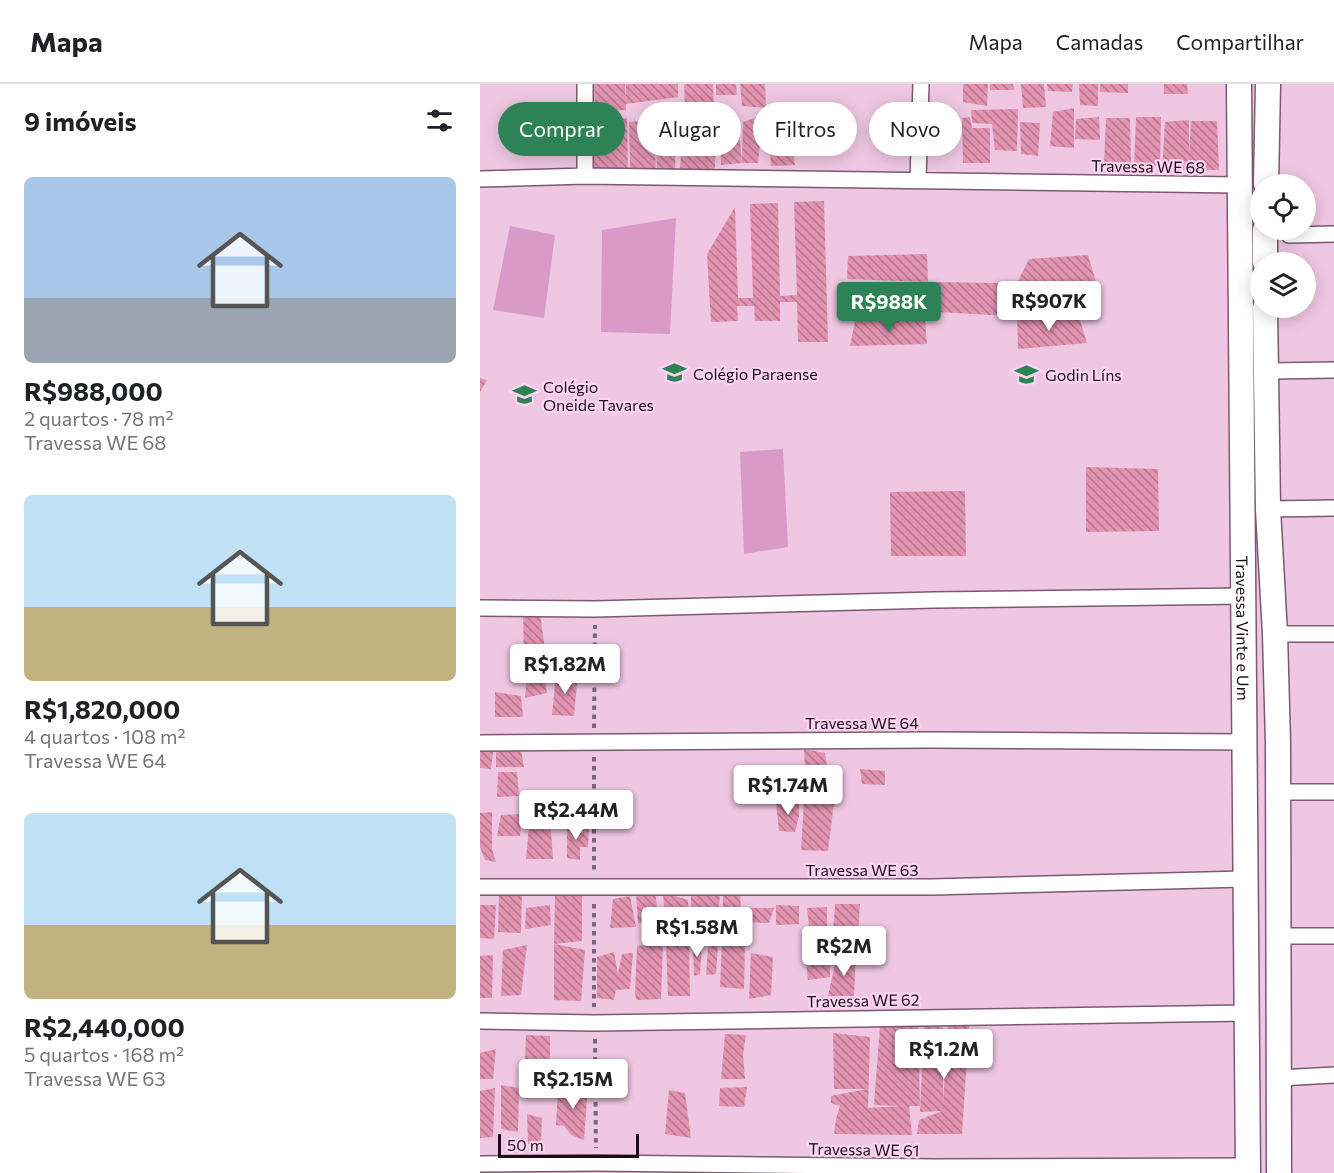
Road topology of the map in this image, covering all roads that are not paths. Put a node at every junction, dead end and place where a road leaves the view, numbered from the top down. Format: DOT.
graph roads {
  1 [pos="585,84"];
  2 [pos="921,84"];
  3 [pos="1239,84"];
  4 [pos="1268,84"];
  5 [pos="1239,148"];
  6 [pos="1268,148"];
  7 [pos="1267,174"];
  8 [pos="585,176"];
  9 [pos="480,178"];
  10 [pos="918,180"];
  11 [pos="1239,185"];
  12 [pos="1316,234"];
  13 [pos="1334,234"];
  14 [pos="1265,318"];
  15 [pos="1334,370"];
  16 [pos="1265,371"];
  17 [pos="1268,508"];
  18 [pos="1334,508"];
  19 [pos="1243,596"];
  20 [pos="480,608"];
  21 [pos="1275,634"];
  22 [pos="1334,634"];
  23 [pos="1244,742"];
  24 [pos="480,743"];
  25 [pos="1278,792"];
  26 [pos="1334,792"];
  27 [pos="1245,879"];
  28 [pos="480,887"];
  29 [pos="1279,936"];
  30 [pos="1334,936"];
  31 [pos="1247,1013"];
  32 [pos="480,1021"];
  33 [pos="1334,1075"];
  34 [pos="1280,1078"];
  35 [pos="480,1164"];
  36 [pos="1248,1169"];
  37 [pos="935,1170"];
  38 [pos="1279,1173"];
  1 -- 8 [label="street"];
  2 -- 10 [label="street"];
  3 -- 5 [label="main road, Travessa Vinte e Um"];
  4 -- 6 [label="main road"];
  5 -- 6 [label="main road"];
  5 -- 11 [label="main road, Travessa Vinte e Um"];
  6 -- 7 [label="main road"];
  8 -- 9 [label="street, Travessa WE 68"];
  8 -- 10 [label="street, Travessa WE 68"];
  10 -- 11 [label="street, Travessa WE 68"];
  11 -- 19 [label="main road, Travessa Vinte e Um"];
  12 -- 13 [label="street"];
  14 -- 16 [label="main road, Travessa Vinte e Um"];
  15 -- 16 [label="street"];
  16 -- 17 [label="main road, Travessa Vinte e Um"];
  17 -- 18 [label="street"];
  17 -- 21 [label="main road, Travessa Vinte e Um"];
  19 -- 20 [label="street"];
  19 -- 23 [label="main road, Travessa Vinte e Um"];
  21 -- 22 [label="street"];
  21 -- 25 [label="main road, Travessa Vinte e Um"];
  23 -- 24 [label="street, Travessa WE 64"];
  23 -- 27 [label="main road, Travessa Vinte e Um"];
  25 -- 26 [label="street"];
  25 -- 29 [label="main road, Travessa Vinte e Um"];
  27 -- 28 [label="street, Travessa WE 63"];
  27 -- 31 [label="main road, Travessa Vinte e Um"];
  29 -- 30 [label="street"];
  29 -- 34 [label="main road, Travessa Vinte e Um"];
  31 -- 32 [label="street, Travessa WE 62"];
  31 -- 36 [label="main road, Travessa Vinte e Um"];
  33 -- 34 [label="street"];
  34 -- 38 [label="main road, Travessa Vinte e Um"];
  35 -- 37 [label="street, Travessa WE 61"];
  36 -- 37 [label="street, Travessa WE 61"];
}
